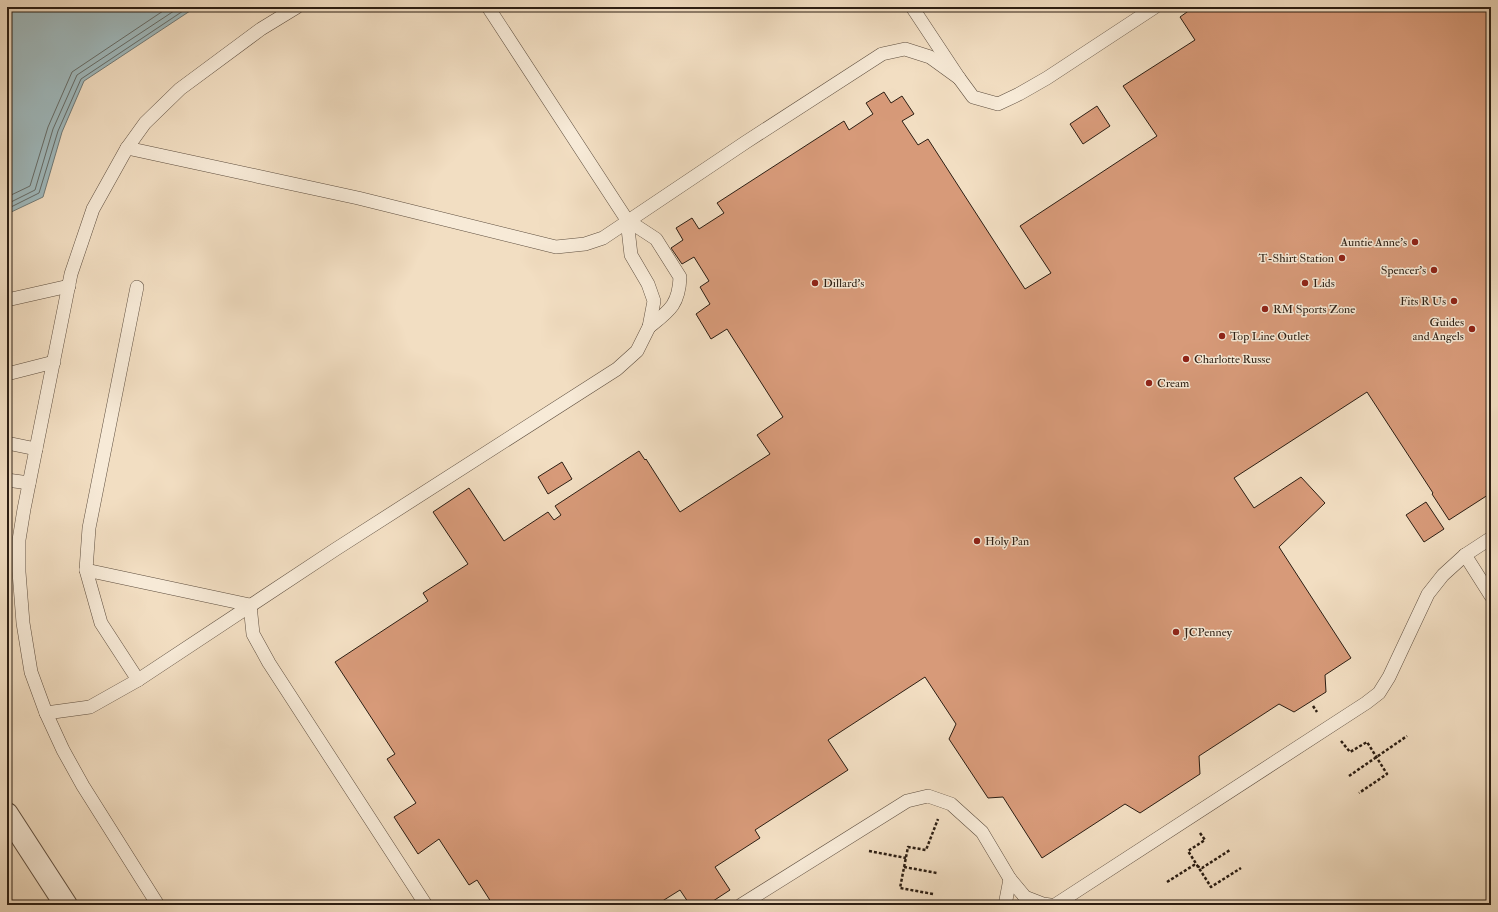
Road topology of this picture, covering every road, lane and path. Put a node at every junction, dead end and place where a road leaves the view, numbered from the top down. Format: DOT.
graph roads {
  1 [pos="297,7"];
  2 [pos="488,7"];
  3 [pos="912,7"];
  4 [pos="1155,7"];
  5 [pos="958,78"];
  6 [pos="127,148"];
  7 [pos="627,220"];
  8 [pos="69,286"];
  9 [pos="137,287"];
  10 [pos="7,300"];
  11 [pos="649,327"];
  12 [pos="54,362"];
  13 [pos="7,374"];
  14 [pos="7,443"];
  15 [pos="36,449"];
  16 [pos="7,480"];
  17 [pos="28,483"];
  18 [pos="1491,538"];
  19 [pos="1465,556"];
  20 [pos="86,570"];
  21 [pos="1491,596"];
  22 [pos="250,605"];
  23 [pos="138,680"];
  24 [pos="46,713"];
  25 [pos="1407,736"];
  26 [pos="1350,752"];
  27 [pos="1376,757"];
  28 [pos="1348,776"];
  29 [pos="1359,793"];
  30 [pos="7,814"];
  31 [pos="1205,840"];
  32 [pos="926,850"];
  33 [pos="1230,850"];
  34 [pos="870,851"];
  35 [pos="906,858"];
  36 [pos="1198,866"];
  37 [pos="904,867"];
  38 [pos="1241,868"];
  39 [pos="937,874"];
  40 [pos="1010,879"];
  41 [pos="1167,882"];
  42 [pos="933,894"];
  43 [pos="66,905"];
  44 [pos="158,905"];
  45 [pos="426,905"];
  46 [pos="741,905"];
  47 [pos="1005,905"];
  48 [pos="1050,905"];
  49 [pos="1055,905"];
  1 -- 6 [label="lane"];
  2 -- 7 [label="lane"];
  3 -- 5 [label="lane"];
  4 -- 5 [label="lane"];
  5 -- 7 [label="lane"];
  6 -- 7 [label="lane"];
  6 -- 8 [label="lane"];
  7 -- 11 [label="lane"];
  7 -- 11 [label="lane"];
  8 -- 10 [label="lane"];
  8 -- 12 [label="lane"];
  9 -- 20 [label="lane"];
  11 -- 22 [label="lane"];
  12 -- 13 [label="lane"];
  12 -- 15 [label="lane"];
  14 -- 15 [label="lane"];
  15 -- 17 [label="lane"];
  16 -- 17 [label="lane"];
  17 -- 24 [label="lane"];
  18 -- 19 [label="lane"];
  19 -- 21 [label="lane"];
  19 -- 49 [label="lane"];
  20 -- 22 [label="lane"];
  20 -- 23 [label="lane"];
  22 -- 23 [label="lane"];
  22 -- 45 [label="lane"];
  23 -- 24 [label="lane"];
  24 -- 44 [label="lane"];
  25 -- 27 [label="path"];
  26 -- 27 [label="path"];
  27 -- 28 [label="path"];
  27 -- 29 [label="path"];
  30 -- 43 [label="street"];
  31 -- 36 [label="path"];
  32 -- 35 [label="path"];
  33 -- 36 [label="path"];
  34 -- 35 [label="path"];
  35 -- 37 [label="path"];
  36 -- 38 [label="path"];
  36 -- 41 [label="path"];
  37 -- 39 [label="path"];
  37 -- 42 [label="path"];
  40 -- 46 [label="lane"];
  40 -- 47 [label="lane"];
  40 -- 48 [label="lane"];
}
